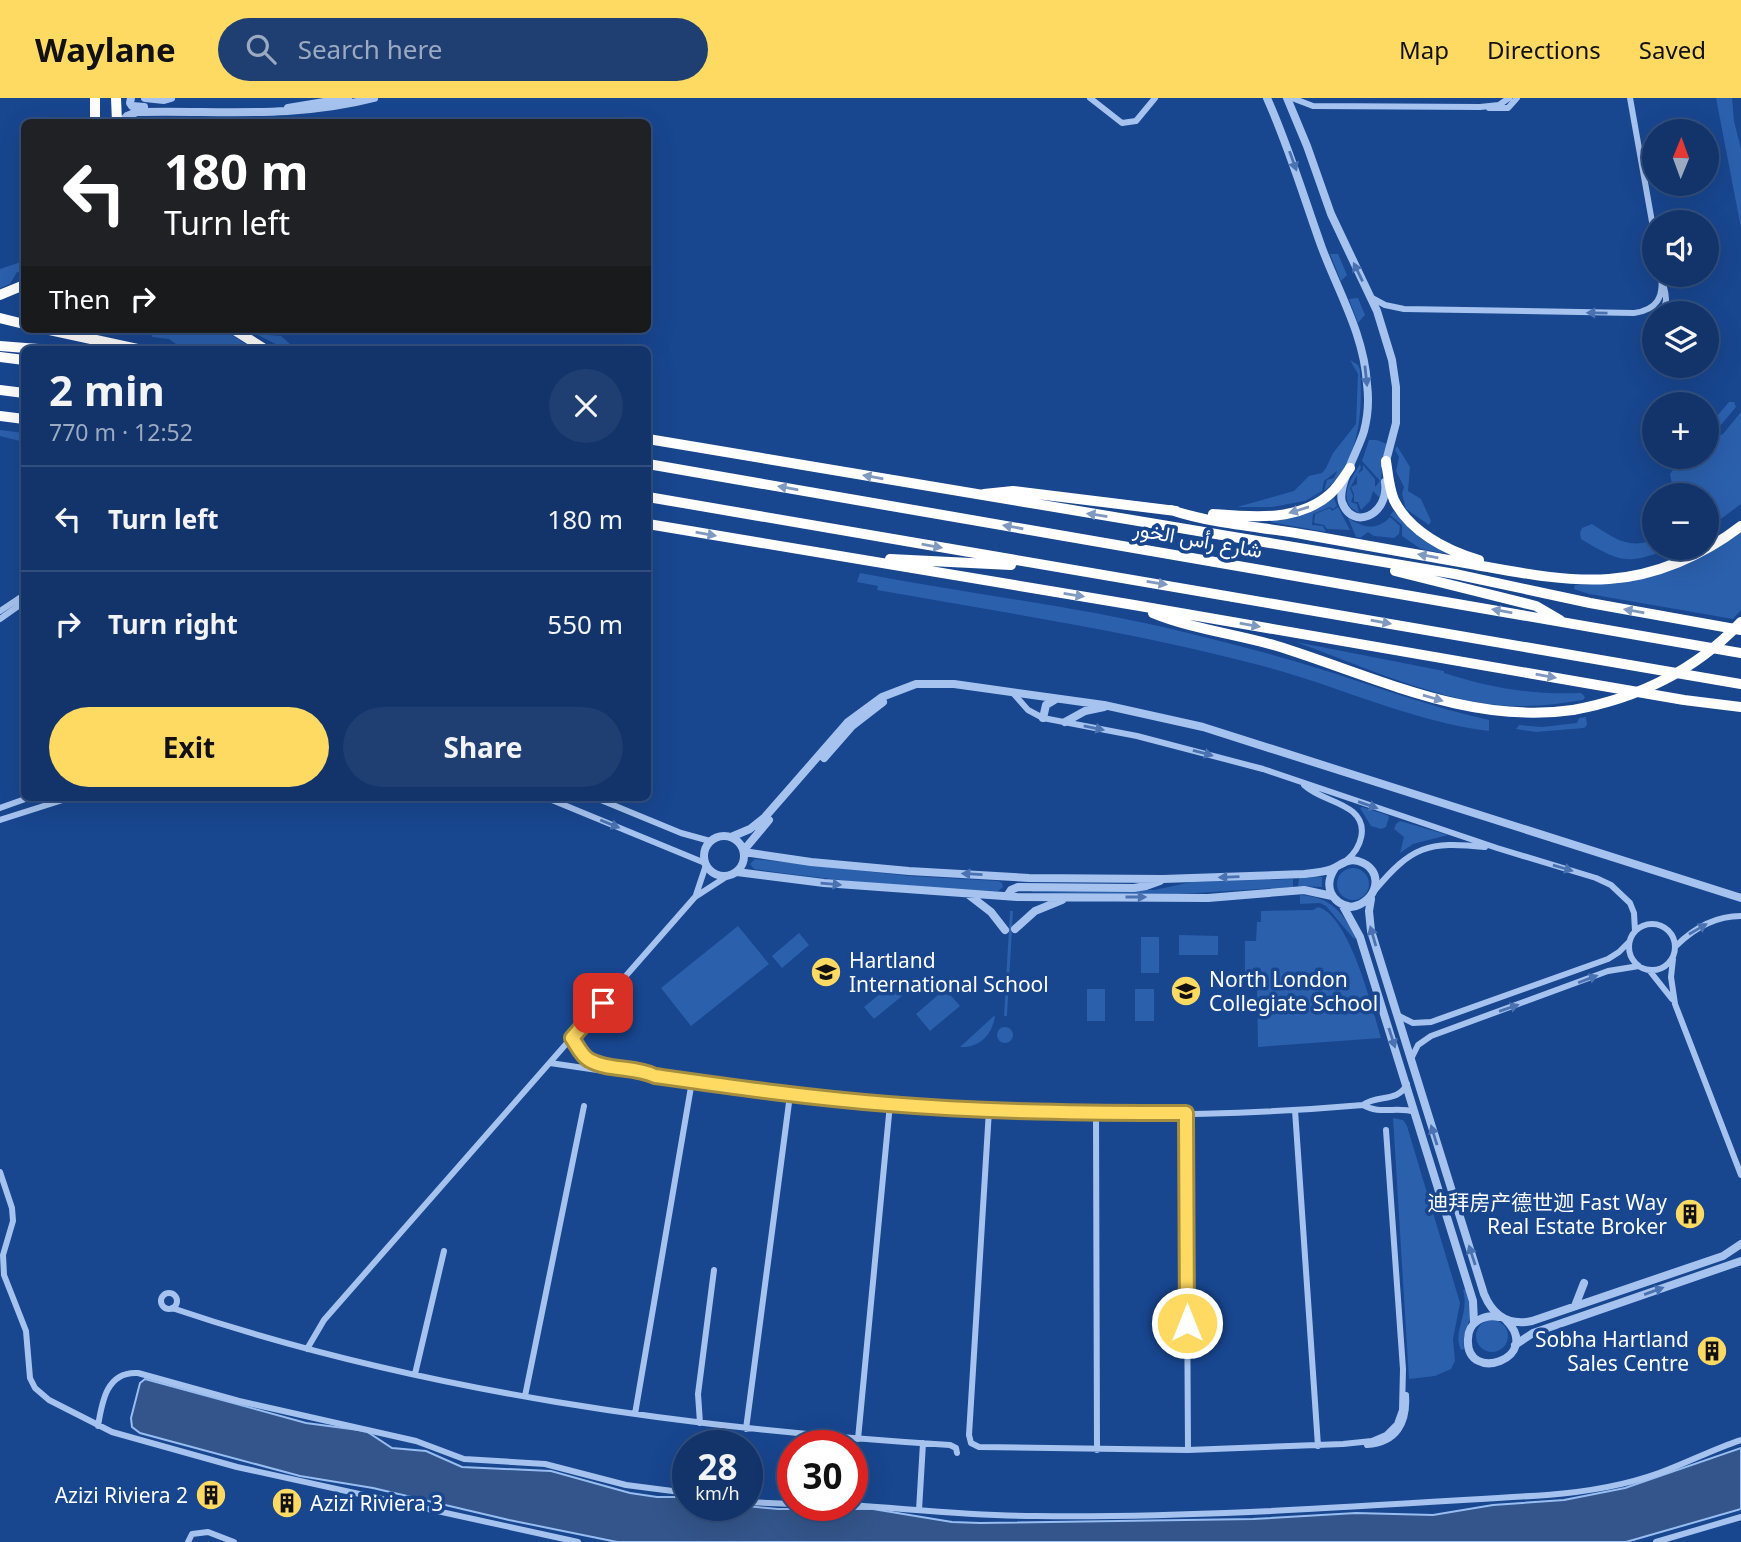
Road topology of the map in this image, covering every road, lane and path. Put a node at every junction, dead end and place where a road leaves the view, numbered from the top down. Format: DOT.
graph roads {
  1 [pos="94,98"];
  2 [pos="116,98"];
  3 [pos="131,98"];
  4 [pos="145,98"];
  5 [pos="171,98"];
  6 [pos="348,98"];
  7 [pos="1090,98"];
  8 [pos="1156,98"];
  9 [pos="1267,98"];
  10 [pos="1289,98"];
  11 [pos="1509,98"];
  12 [pos="1517,98"];
  13 [pos="1630,98"];
  14 [pos="369,99"];
  15 [pos="1480,107"];
  16 [pos="167,112"];
  17 [pos="271,113"];
  18 [pos="95,119"];
  19 [pos="119,119"];
  20 [pos="124,119"];
  21 [pos="1650,210"];
  22 [pos="21,286"];
  23 [pos="1661,287"];
  24 [pos="0,295"];
  25 [pos="1371,297"];
  26 [pos="1634,313"];
  27 [pos="1642,313"];
  28 [pos="0,318"];
  29 [pos="21,323"];
  30 [pos="63,333"];
  31 [pos="239,333"];
  32 [pos="0,346"];
  33 [pos="123,346"];
  34 [pos="260,346"];
  35 [pos="21,348"];
  36 [pos="0,357"];
  37 [pos="21,360"];
  38 [pos="0,390"];
  39 [pos="21,393"];
  40 [pos="0,416"];
  41 [pos="21,419"];
  42 [pos="651,440"];
  43 [pos="1386,461"];
  44 [pos="651,465"];
  45 [pos="1350,468"];
  46 [pos="978,495"];
  47 [pos="651,498"];
  48 [pos="1171,510"];
  49 [pos="651,525"];
  50 [pos="1741,526"];
  51 [pos="1308,550"];
  52 [pos="835,556"];
  53 [pos="1063,568"];
  54 [pos="1543,575"];
  55 [pos="21,597"];
  56 [pos="21,604"];
  57 [pos="1134,605"];
  58 [pos="0,611"];
  59 [pos="0,619"];
  60 [pos="1562,622"];
  61 [pos="1741,622"];
  62 [pos="1741,629"];
  63 [pos="1741,653"];
  64 [pos="1741,684"];
  65 [pos="920,685"];
  66 [pos="1013,693"];
  67 [pos="1056,699"];
  68 [pos="1684,700"];
  69 [pos="1112,706"];
  70 [pos="1741,707"];
  71 [pos="1741,713"];
  72 [pos="1043,718"];
  73 [pos="1065,722"];
  74 [pos="1303,783"];
  75 [pos="21,801"];
  76 [pos="60,801"];
  77 [pos="554,801"];
  78 [pos="603,801"];
  79 [pos="0,808"];
  80 [pos="0,820"];
  81 [pos="731,837"];
  82 [pos="710,841"];
  83 [pos="1497,848"];
  84 [pos="744,851"];
  85 [pos="1345,861"];
  86 [pos="706,864"];
  87 [pos="1335,868"];
  88 [pos="733,874"];
  89 [pos="1008,876"];
  90 [pos="1018,877"];
  91 [pos="1163,879"];
  92 [pos="1018,887"];
  93 [pos="1373,893"];
  94 [pos="966,894"];
  95 [pos="1332,896"];
  96 [pos="695,897"];
  97 [pos="1007,897"];
  98 [pos="1017,897"];
  99 [pos="1068,897"];
  100 [pos="1741,898"];
  101 [pos="1343,905"];
  102 [pos="1741,916"];
  103 [pos="1016,929"];
  104 [pos="1005,930"];
  105 [pos="1635,930"];
  106 [pos="1629,942"];
  107 [pos="1676,946"];
  108 [pos="1673,959"];
  109 [pos="1639,966"];
  110 [pos="1648,970"];
  111 [pos="1675,1004"];
  112 [pos="1397,1015"];
  113 [pos="572,1038"];
  114 [pos="1411,1059"];
  115 [pos="550,1063"];
  116 [pos="655,1076"];
  117 [pos="692,1081"];
  118 [pos="1407,1084"];
  119 [pos="790,1095"];
  120 [pos="890,1104"];
  121 [pos="1363,1105"];
  122 [pos="584,1106"];
  123 [pos="989,1110"];
  124 [pos="1295,1110"];
  125 [pos="1415,1112"];
  126 [pos="1186,1113"];
  127 [pos="1096,1114"];
  128 [pos="1387,1130"];
  129 [pos="0,1172"];
  130 [pos="1741,1175"];
  131 [pos="1741,1244"];
  132 [pos="444,1251"];
  133 [pos="1741,1261"];
  134 [pos="715,1270"];
  135 [pos="1584,1283"];
  136 [pos="1575,1306"];
  137 [pos="172,1308"];
  138 [pos="1503,1318"];
  139 [pos="1474,1323"];
  140 [pos="1515,1345"];
  141 [pos="307,1349"];
  142 [pos="415,1374"];
  143 [pos="525,1396"];
  144 [pos="635,1414"];
  145 [pos="700,1423"];
  146 [pos="98,1426"];
  147 [pos="746,1429"];
  148 [pos="859,1430"];
  149 [pos="777,1432"];
  150 [pos="868,1440"];
  151 [pos="1741,1440"];
  152 [pos="923,1444"];
  153 [pos="1318,1446"];
  154 [pos="1097,1450"];
  155 [pos="1188,1450"];
  156 [pos="957,1453"];
  157 [pos="672,1491"];
  158 [pos="868,1506"];
  159 [pos="919,1510"];
  160 [pos="1741,1517"];
  161 [pos="188,1542"];
  162 [pos="234,1542"];
  163 [pos="578,1542"];
  164 [pos="1656,1542"];
  1 -- 18 [label="highway"];
  2 -- 19 [label="highway"];
  3 -- 16 [label="street"];
  4 -- 5 [label="street"];
  6 -- 17 [label="street"];
  7 -- 8 [label="street"];
  9 -- 45 [label="street, one-way"];
  10 -- 15 [label="street"];
  25 -- 10 [label="street, one-way"];
  11 -- 15 [label="street"];
  12 -- 15 [label="street"];
  13 -- 21 [label="street"];
  14 -- 17 [label="street"];
  16 -- 17 [label="street"];
  16 -- 20 [label="street"];
  22 -- 24 [label="highway"];
  23 -- 26 [label="street"];
  26 -- 25 [label="street, one-way"];
  25 -- 43 [label="street"];
  26 -- 27 [label="street"];
  28 -- 29 [label="highway"];
  30 -- 33 [label="highway"];
  31 -- 34 [label="highway"];
  32 -- 35 [label="highway"];
  36 -- 37 [label="highway"];
  38 -- 39 [label="highway"];
  40 -- 41 [label="highway"];
  46 -- 42 [label="highway, one-way"];
  43 -- 45 [label="street"];
  43 -- 54 [label="highway"];
  60 -- 44 [label="highway, شارع رأس الخور, one-way"];
  45 -- 48 [label="highway, one-way"];
  46 -- 48 [label="highway"];
  51 -- 46 [label="highway, one-way"];
  47 -- 53 [label="highway, one-way"];
  54 -- 48 [label="highway, one-way"];
  49 -- 52 [label="highway, one-way"];
  50 -- 54 [label="highway"];
  51 -- 60 [label="highway"];
  62 -- 51 [label="highway, one-way"];
  52 -- 53 [label="highway"];
  52 -- 57 [label="highway, one-way"];
  53 -- 64 [label="highway, one-way"];
  55 -- 58 [label="street"];
  56 -- 59 [label="street"];
  57 -- 61 [label="highway, one-way, bridge"];
  57 -- 68 [label="highway, one-way"];
  60 -- 63 [label="highway, شارع رأس الخور"];
  65 -- 66 [label="street"];
  65 -- 81 [label="street"];
  65 -- 84 [label="street"];
  66 -- 67 [label="street"];
  66 -- 72 [label="street"];
  67 -- 69 [label="street"];
  67 -- 72 [label="street"];
  68 -- 70 [label="highway"];
  68 -- 71 [label="highway"];
  69 -- 73 [label="street"];
  69 -- 100 [label="street"];
  72 -- 73 [label="street"];
  73 -- 74 [label="street, one-way"];
  74 -- 83 [label="street, one-way"];
  74 -- 85 [label="street"];
  75 -- 79 [label="street"];
  76 -- 80 [label="street"];
  77 -- 86 [label="street, one-way"];
  78 -- 82 [label="street"];
  81 -- 82 [label="street"];
  81 -- 84 [label="street"];
  82 -- 86 [label="street"];
  83 -- 93 [label="street"];
  83 -- 105 [label="street, one-way"];
  84 -- 88 [label="street"];
  89 -- 84 [label="street, one-way"];
  85 -- 87 [label="street"];
  85 -- 93 [label="street"];
  86 -- 88 [label="street"];
  86 -- 96 [label="street"];
  87 -- 91 [label="street, one-way"];
  87 -- 95 [label="street"];
  88 -- 94 [label="street, one-way"];
  88 -- 96 [label="street"];
  89 -- 90 [label="street"];
  89 -- 97 [label="street"];
  90 -- 91 [label="street"];
  90 -- 92 [label="street"];
  91 -- 92 [label="street"];
  92 -- 97 [label="street"];
  92 -- 98 [label="street"];
  93 -- 101 [label="street"];
  112 -- 93 [label="street, one-way"];
  94 -- 97 [label="street"];
  94 -- 104 [label="street"];
  99 -- 95 [label="street, one-way"];
  95 -- 101 [label="street"];
  96 -- 113 [label="street"];
  97 -- 98 [label="street"];
  98 -- 99 [label="street"];
  99 -- 103 [label="street"];
  101 -- 118 [label="street, one-way"];
  107 -- 102 [label="street, one-way"];
  105 -- 106 [label="street"];
  105 -- 107 [label="street"];
  106 -- 109 [label="street"];
  106 -- 112 [label="street"];
  107 -- 108 [label="street"];
  108 -- 110 [label="street"];
  108 -- 111 [label="street"];
  109 -- 110 [label="street"];
  114 -- 109 [label="street, one-way"];
  110 -- 111 [label="street"];
  111 -- 130 [label="street"];
  112 -- 114 [label="street"];
  113 -- 115 [label="street"];
  113 -- 116 [label="street"];
  138 -- 114 [label="street, one-way"];
  115 -- 116 [label="street"];
  115 -- 141 [label="street"];
  116 -- 117 [label="street"];
  117 -- 119 [label="street"];
  117 -- 144 [label="street"];
  118 -- 121 [label="street"];
  118 -- 125 [label="street"];
  119 -- 120 [label="street"];
  119 -- 147 [label="street"];
  120 -- 123 [label="street"];
  120 -- 148 [label="street"];
  121 -- 124 [label="street"];
  121 -- 125 [label="street"];
  122 -- 143 [label="street"];
  123 -- 127 [label="street"];
  123 -- 154 [label="street"];
  124 -- 126 [label="street"];
  124 -- 153 [label="street"];
  125 -- 139 [label="street"];
  126 -- 127 [label="street"];
  126 -- 155 [label="street"];
  127 -- 154 [label="street"];
  128 -- 153 [label="street"];
  129 -- 146 [label="street"];
  131 -- 136 [label="street"];
  132 -- 142 [label="street"];
  140 -- 133 [label="street, one-way"];
  134 -- 145 [label="street"];
  135 -- 136 [label="street"];
  136 -- 138 [label="street"];
  137 -- 141 [label="street"];
  138 -- 139 [label="street"];
  138 -- 140 [label="street"];
  139 -- 140 [label="street"];
  141 -- 142 [label="street"];
  142 -- 143 [label="street"];
  143 -- 144 [label="street"];
  144 -- 145 [label="street"];
  145 -- 147 [label="street"];
  146 -- 157 [label="street"];
  146 -- 163 [label="street"];
  147 -- 149 [label="street"];
  150 -- 152 [label="street"];
  151 -- 159 [label="street"];
  152 -- 156 [label="street"];
  152 -- 159 [label="street"];
  153 -- 155 [label="street"];
  154 -- 155 [label="street"];
  158 -- 159 [label="street"];
  160 -- 164 [label="street"];
  161 -- 162 [label="street"];
}
